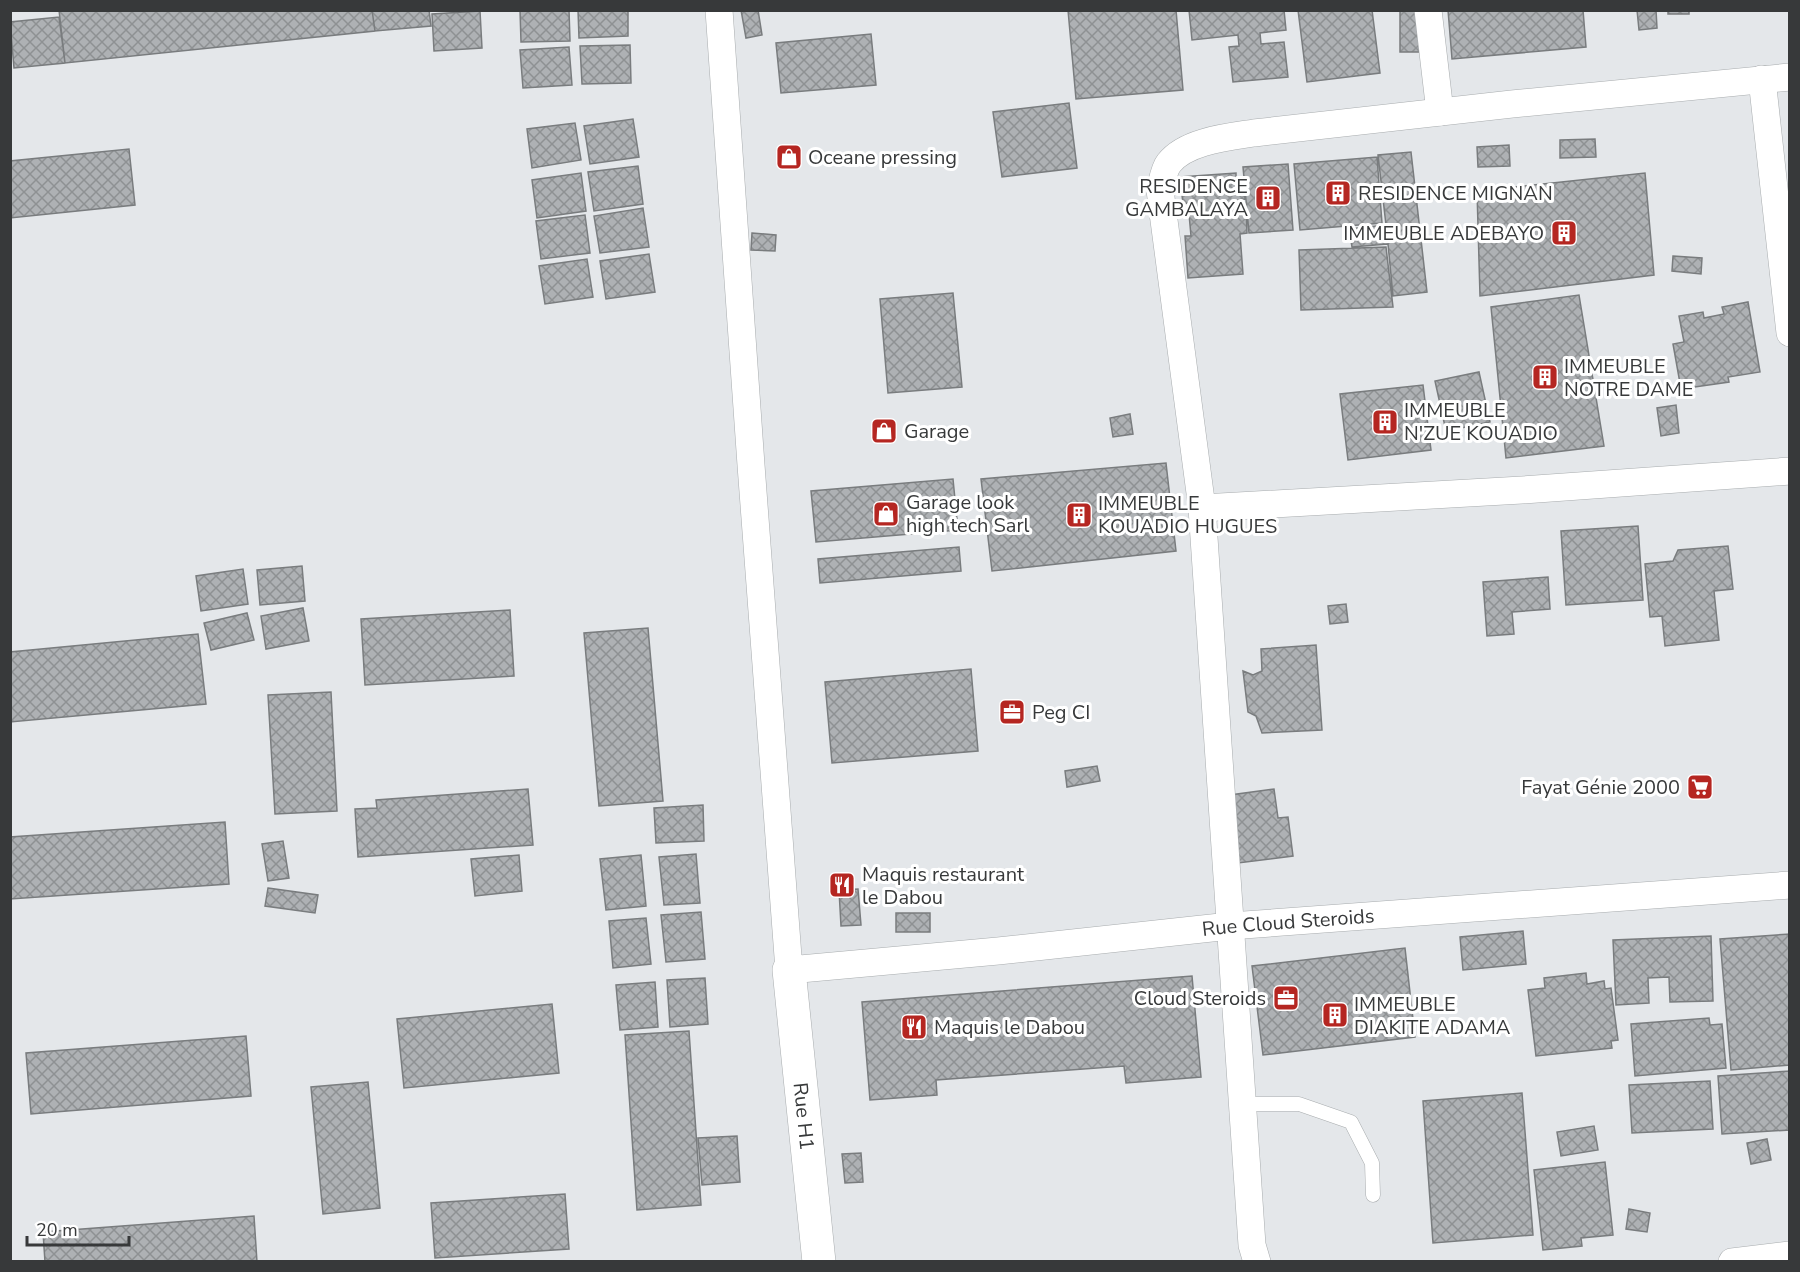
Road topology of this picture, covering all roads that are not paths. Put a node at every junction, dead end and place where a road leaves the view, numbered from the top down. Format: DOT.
graph roads {
  1 [pos="719,10"];
  2 [pos="1428,10"];
  3 [pos="1790,76"];
  4 [pos="1762,79"];
  5 [pos="1440,112"];
  6 [pos="1790,333"];
  7 [pos="1790,471"];
  8 [pos="1202,508"];
  9 [pos="1790,885"];
  10 [pos="1230,926"];
  11 [pos="789,970"];
  12 [pos="1242,1104"];
  13 [pos="1372,1195"];
  14 [pos="1790,1255"];
  15 [pos="819,1262"];
  16 [pos="1257,1262"];
  17 [pos="1732,1262"];
  1 -- 11 [label="street"];
  2 -- 5 [label="street"];
  3 -- 4 [label="street"];
  4 -- 5 [label="street"];
  4 -- 6 [label="street"];
  5 -- 8 [label="street"];
  7 -- 8 [label="street"];
  8 -- 10 [label="street"];
  9 -- 10 [label="street, Rue Cloud Steroids"];
  10 -- 11 [label="street, Rue Cloud Steroids"];
  10 -- 12 [label="street"];
  11 -- 15 [label="street, Rue H1"];
  12 -- 13 [label="lane"];
  12 -- 16 [label="street"];
  14 -- 17 [label="street"];
}
